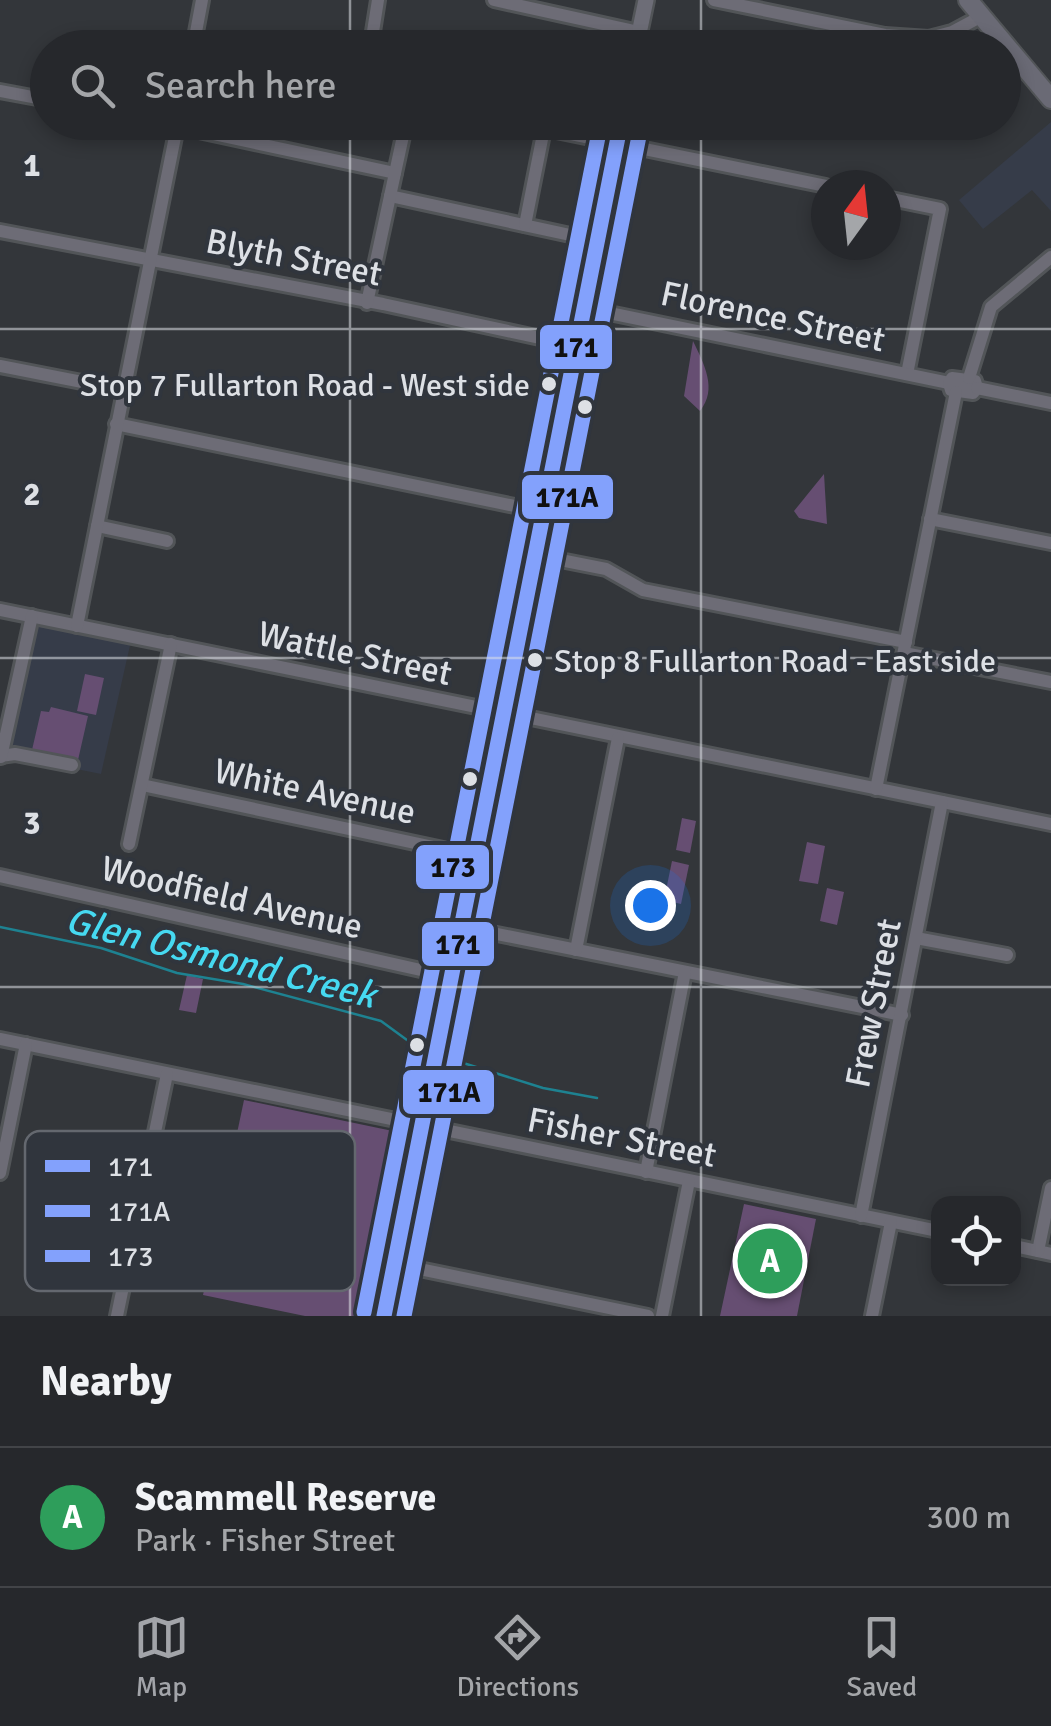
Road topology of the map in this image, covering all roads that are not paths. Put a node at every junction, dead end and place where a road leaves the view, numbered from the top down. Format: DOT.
graph roads {
  1 [pos="202,0"];
  2 [pos="378,0"];
  3 [pos="494,0"];
  4 [pos="646,0"];
  5 [pos="714,0"];
  6 [pos="968,0"];
  7 [pos="982,16"];
  8 [pos="196,30"];
  9 [pos="373,30"];
  10 [pos="602,30"];
  11 [pos="640,30"];
  12 [pos="861,30"];
  13 [pos="956,30"];
  14 [pos="994,30"];
  15 [pos="1021,63"];
  16 [pos="0,91"];
  17 [pos="30,97"];
  18 [pos="1051,99"];
  19 [pos="174,140"];
  20 [pos="249,140"];
  21 [pos="402,140"];
  22 [pos="542,140"];
  23 [pos="593,140"];
  24 [pos="618,140"];
  25 [pos="617,145"];
  26 [pos="396,173"];
  27 [pos="811,183"];
  28 [pos="390,196"];
  29 [pos="901,201"];
  30 [pos="525,226"];
  31 [pos="0,232"];
  32 [pos="598,241"];
  33 [pos="1051,257"];
  34 [pos="149,260"];
  35 [pos="367,303"];
  36 [pos="584,308"];
  37 [pos="577,346"];
  38 [pos="1,370"];
  39 [pos="907,374"];
  40 [pos="973,383"];
  41 [pos="952,388"];
  42 [pos="123,390"];
  43 [pos="1051,403"];
  44 [pos="116,424"];
  45 [pos="544,512"];
  46 [pos="930,518"];
  47 [pos="97,526"];
  48 [pos="167,541"];
  49 [pos="1051,544"];
  50 [pos="535,555"];
  51 [pos="0,610"];
  52 [pos="32,616"];
  53 [pos="77,626"];
  54 [pos="170,644"];
  55 [pos="905,648"];
  56 [pos="1051,682"];
  57 [pos="504,715"];
  58 [pos="618,738"];
  59 [pos="0,756"];
  60 [pos="72,765"];
  61 [pos="142,785"];
  62 [pos="876,789"];
  63 [pos="942,802"];
  64 [pos="1051,824"];
  65 [pos="129,844"];
  66 [pos="476,856"];
  67 [pos="0,876"];
  68 [pos="462,928"];
  69 [pos="916,938"];
  70 [pos="576,950"];
  71 [pos="1007,956"];
  72 [pos="686,972"];
  73 [pos="452,977"];
  74 [pos="902,1016"];
  75 [pos="0,1039"];
  76 [pos="26,1044"];
  77 [pos="166,1074"];
  78 [pos="422,1126"];
  79 [pos="154,1131"];
  80 [pos="646,1172"];
  81 [pos="0,1174"];
  82 [pos="689,1180"];
  83 [pos="1051,1188"];
  84 [pos="860,1216"];
  85 [pos="891,1222"];
  86 [pos="931,1230"];
  87 [pos="1044,1253"];
  88 [pos="394,1264"];
  89 [pos="122,1291"];
  90 [pos="117,1316"];
  91 [pos="384,1316"];
  92 [pos="648,1316"];
  93 [pos="662,1316"];
  94 [pos="872,1316"];
  1 -- 8 [label="street"];
  2 -- 9 [label="street"];
  3 -- 10 [label="street"];
  4 -- 11 [label="main road"];
  5 -- 12 [label="street"];
  6 -- 7 [label="highway"];
  7 -- 13 [label="street"];
  7 -- 14 [label="highway"];
  15 -- 18 [label="highway"];
  16 -- 17 [label="street"];
  19 -- 34 [label="street"];
  20 -- 26 [label="street"];
  21 -- 26 [label="street"];
  22 -- 30 [label="street"];
  23 -- 25 [label="street"];
  24 -- 25 [label="main road"];
  25 -- 27 [label="street"];
  25 -- 32 [label="main road"];
  26 -- 28 [label="street"];
  28 -- 30 [label="street"];
  28 -- 35 [label="street"];
  29 -- 39 [label="street"];
  30 -- 32 [label="street"];
  31 -- 34 [label="street, Blyth Street"];
  32 -- 36 [label="main road"];
  33 -- 40 [label="street"];
  34 -- 35 [label="street, Blyth Street"];
  34 -- 42 [label="street"];
  35 -- 37 [label="street, Blyth Street"];
  36 -- 37 [label="main road"];
  36 -- 39 [label="street, Florence Street"];
  37 -- 45 [label="main road"];
  38 -- 42 [label="street"];
  39 -- 41 [label="street, Florence Street"];
  40 -- 41 [label="street"];
  40 -- 43 [label="street"];
  41 -- 46 [label="street"];
  42 -- 44 [label="street"];
  44 -- 45 [label="street"];
  44 -- 47 [label="street"];
  45 -- 50 [label="main road"];
  46 -- 49 [label="street"];
  46 -- 55 [label="street"];
  47 -- 48 [label="street"];
  47 -- 53 [label="street"];
  50 -- 55 [label="street"];
  50 -- 57 [label="main road"];
  51 -- 52 [label="street, Wattle Street"];
  52 -- 53 [label="street, Wattle Street"];
  52 -- 59 [label="street"];
  53 -- 54 [label="street, Wattle Street"];
  54 -- 57 [label="street, Wattle Street"];
  54 -- 61 [label="street"];
  55 -- 56 [label="street"];
  55 -- 62 [label="street"];
  57 -- 58 [label="street, Wattle Street"];
  57 -- 66 [label="main road"];
  58 -- 62 [label="street, Wattle Street"];
  58 -- 70 [label="street"];
  59 -- 60 [label="street"];
  61 -- 65 [label="street"];
  61 -- 66 [label="street, White Avenue"];
  62 -- 63 [label="street, Wattle Street"];
  63 -- 64 [label="street, Wattle Street"];
  63 -- 69 [label="street, Frew Street"];
  66 -- 68 [label="main road"];
  67 -- 73 [label="street, Woodfield Avenue"];
  68 -- 70 [label="street"];
  68 -- 73 [label="main road"];
  69 -- 71 [label="street"];
  69 -- 74 [label="street, Frew Street"];
  70 -- 72 [label="street"];
  72 -- 74 [label="street"];
  72 -- 80 [label="street"];
  73 -- 78 [label="main road"];
  74 -- 84 [label="street, Frew Street"];
  75 -- 76 [label="street, Fisher Street"];
  76 -- 77 [label="street, Fisher Street"];
  76 -- 81 [label="street"];
  77 -- 78 [label="street, Fisher Street"];
  77 -- 79 [label="street"];
  78 -- 80 [label="street, Fisher Street"];
  78 -- 88 [label="main road"];
  80 -- 82 [label="street, Fisher Street"];
  82 -- 84 [label="street, Fisher Street"];
  82 -- 93 [label="street"];
  83 -- 87 [label="street"];
  84 -- 85 [label="street, Fisher Street"];
  85 -- 86 [label="street, Fisher Street"];
  85 -- 94 [label="street"];
  88 -- 91 [label="main road"];
  88 -- 92 [label="street"];
  89 -- 90 [label="street"];
}
